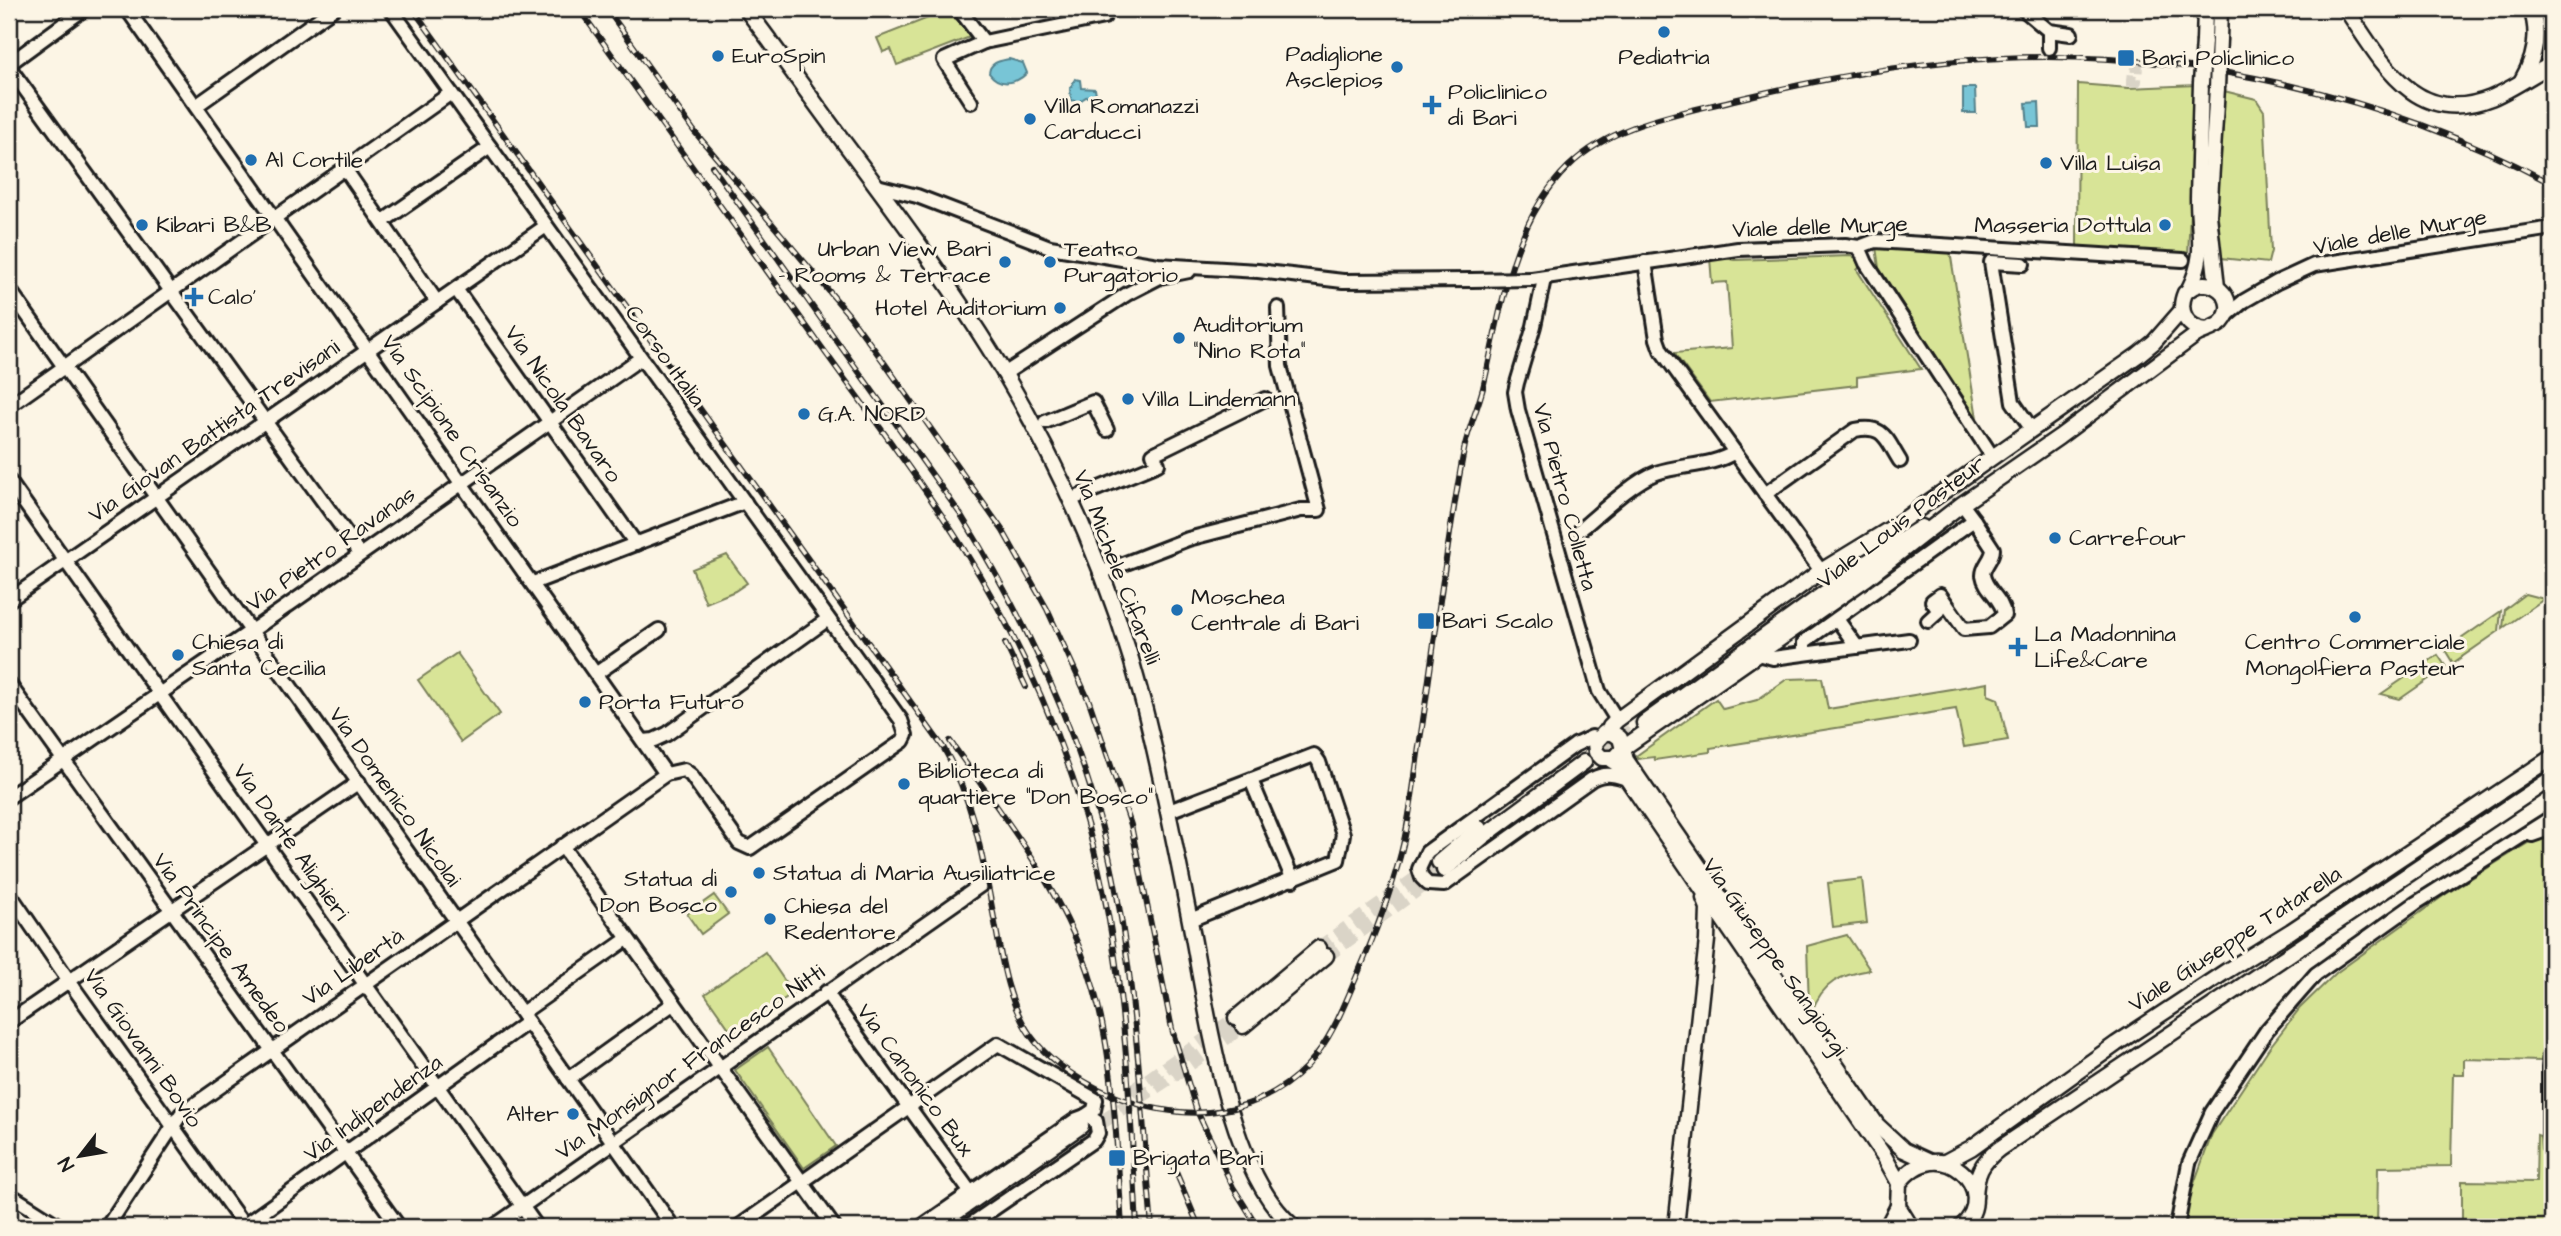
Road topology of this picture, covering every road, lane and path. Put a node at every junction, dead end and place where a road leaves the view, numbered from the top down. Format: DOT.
graph roads {
  1 [pos="84,9"];
  2 [pos="127,9"];
  3 [pos="333,9"];
  4 [pos="391,9"];
  5 [pos="746,9"];
  6 [pos="959,9"];
  7 [pos="2023,9"];
  8 [pos="2205,9"];
  9 [pos="2220,9"];
  10 [pos="2346,9"];
  11 [pos="2531,9"];
  12 [pos="1104,17"];
  13 [pos="2049,31"];
  14 [pos="2071,34"];
  15 [pos="984,42"];
  16 [pos="2049,48"];
  17 [pos="2552,64"];
  18 [pos="9,65"];
  19 [pos="2521,81"];
  20 [pos="451,93"];
  21 [pos="971,102"];
  22 [pos="196,106"];
  23 [pos="489,147"];
  24 [pos="345,169"];
  25 [pos="877,186"];
  26 [pos="275,217"];
  27 [pos="382,222"];
  28 [pos="546,226"];
  29 [pos="2552,228"];
  30 [pos="1859,247"];
  31 [pos="2207,252"];
  32 [pos="2183,260"];
  33 [pos="1645,262"];
  34 [pos="2023,264"];
  35 [pos="1207,268"];
  36 [pos="1538,279"];
  37 [pos="2274,283"];
  38 [pos="9,289"];
  39 [pos="456,289"];
  40 [pos="2189,290"];
  41 [pos="2220,290"];
  42 [pos="170,292"];
  43 [pos="438,302"];
  44 [pos="1278,308"];
  45 [pos="2182,310"];
  46 [pos="2226,316"];
  47 [pos="2208,330"];
  48 [pos="369,349"];
  49 [pos="641,358"];
  50 [pos="64,368"];
  51 [pos="1004,374"];
  52 [pos="1265,399"];
  53 [pos="9,407"];
  54 [pos="549,421"];
  55 [pos="265,422"];
  56 [pos="1045,422"];
  57 [pos="2031,428"];
  58 [pos="1107,430"];
  59 [pos="1735,452"];
  60 [pos="1992,456"];
  61 [pos="1900,461"];
  62 [pos="9,481"];
  63 [pos="462,482"];
  64 [pos="1765,494"];
  65 [pos="157,496"];
  66 [pos="1070,500"];
  67 [pos="745,502"];
  68 [pos="1962,503"];
  69 [pos="1973,520"];
  70 [pos="1893,527"];
  71 [pos="1581,529"];
  72 [pos="636,544"];
  73 [pos="359,555"];
  74 [pos="65,560"];
  75 [pos="1821,571"];
  76 [pos="1100,573"];
  77 [pos="533,583"];
  78 [pos="9,600"];
  79 [pos="1837,618"];
  80 [pos="828,619"];
  81 [pos="1928,621"];
  82 [pos="659,629"];
  83 [pos="252,631"];
  84 [pos="1909,640"];
  85 [pos="1857,647"];
  86 [pos="1804,653"];
  87 [pos="1757,654"];
  88 [pos="597,673"];
  89 [pos="9,684"];
  90 [pos="160,694"];
  91 [pos="1618,720"];
  92 [pos="666,734"];
  93 [pos="1602,736"];
  94 [pos="644,741"];
  95 [pos="1613,757"];
  96 [pos="2552,757"];
  97 [pos="64,761"];
  98 [pos="664,770"];
  99 [pos="1624,778"];
  100 [pos="2552,778"];
  101 [pos="1251,780"];
  102 [pos="359,782"];
  103 [pos="9,797"];
  104 [pos="1169,811"];
  105 [pos="2552,817"];
  106 [pos="2552,828"];
  107 [pos="2518,839"];
  108 [pos="267,845"];
  109 [pos="562,846"];
  110 [pos="1461,858"];
  111 [pos="1293,880"];
  112 [pos="981,885"];
  113 [pos="1702,890"];
  114 [pos="9,892"];
  115 [pos="172,910"];
  116 [pos="456,920"];
  117 [pos="1190,920"];
  118 [pos="1729,930"];
  119 [pos="627,939"];
  120 [pos="1707,940"];
  121 [pos="1323,952"];
  122 [pos="70,980"];
  123 [pos="365,983"];
  124 [pos="826,992"];
  125 [pos="674,1003"];
  126 [pos="525,1018"];
  127 [pos="9,1022"];
  128 [pos="1239,1022"];
  129 [pos="2552,1036"];
  130 [pos="271,1050"];
  131 [pos="720,1067"];
  132 [pos="568,1079"];
  133 [pos="438,1087"];
  134 [pos="909,1107"];
  135 [pos="172,1125"];
  136 [pos="1084,1125"];
  137 [pos="613,1142"];
  138 [pos="2552,1144"];
  139 [pos="346,1153"];
  140 [pos="1928,1161"];
  141 [pos="1945,1161"];
  142 [pos="802,1183"];
  143 [pos="1899,1183"];
  144 [pos="971,1193"];
  145 [pos="9,1194"];
  146 [pos="1975,1197"];
  147 [pos="522,1206"];
  148 [pos="1898,1206"];
  149 [pos="1965,1225"];
  150 [pos="2176,1225"];
  151 [pos="61,1227"];
  152 [pos="107,1227"];
  153 [pos="243,1227"];
  154 [pos="400,1227"];
  155 [pos="493,1227"];
  156 [pos="537,1227"];
  157 [pos="673,1227"];
  158 [pos="738,1227"];
  159 [pos="834,1227"];
  160 [pos="921,1227"];
  161 [pos="935,1227"];
  162 [pos="948,1227"];
  163 [pos="967,1227"];
  164 [pos="1294,1227"];
  165 [pos="1676,1227"];
  166 [pos="1887,1227"];
  167 [pos="1910,1227"];
  1 -- 18 [label="street"];
  2 -- 22 [label="street, Via Scipione Crisanzio"];
  3 -- 22 [label="street"];
  4 -- 20 [label="street, Corso Italia"];
  5 -- 25 [label="main road, Via Michele Cifarelli"];
  6 -- 15 [label="street"];
  7 -- 13 [label="street"];
  8 -- 31 [label="main road, bridge"];
  9 -- 31 [label="main road, bridge"];
  10 -- 19 [label="main road"];
  11 -- 19 [label="main road"];
  12 -- 15 [label="street"];
  13 -- 14 [label="street"];
  13 -- 16 [label="street"];
  15 -- 21 [label="street"];
  17 -- 19 [label="main road"];
  18 -- 42 [label="street"];
  20 -- 23 [label="street, Corso Italia"];
  20 -- 24 [label="street"];
  22 -- 26 [label="street, Via Scipione Crisanzio"];
  23 -- 27 [label="street"];
  23 -- 28 [label="street, Corso Italia"];
  24 -- 26 [label="street"];
  24 -- 27 [label="street"];
  25 -- 35 [label="street"];
  25 -- 51 [label="main road, Via Michele Cifarelli"];
  26 -- 42 [label="street"];
  26 -- 48 [label="street, Via Scipione Crisanzio"];
  27 -- 43 [label="street"];
  28 -- 39 [label="street, Via Giovan Battista Trevisani"];
  28 -- 49 [label="street, Corso Italia"];
  29 -- 37 [label="street, Viale delle Murge"];
  30 -- 32 [label="street, Viale delle Murge"];
  30 -- 33 [label="street, Viale delle Murge"];
  30 -- 60 [label="street"];
  31 -- 40 [label="main road"];
  31 -- 41 [label="main road"];
  33 -- 36 [label="street, Viale delle Murge"];
  33 -- 59 [label="street"];
  34 -- 57 [label="street"];
  35 -- 36 [label="street, Viale delle Murge, bridge"];
  35 -- 51 [label="street"];
  36 -- 91 [label="street, Via Pietro Colletta"];
  37 -- 41 [label="street"];
  37 -- 46 [label="street, Viale delle Murge"];
  38 -- 50 [label="street, Via Domenico Nicolai"];
  39 -- 43 [label="street, Via Giovan Battista Trevisani"];
  39 -- 54 [label="street, Via Nicola Bavaro"];
  40 -- 41 [label="main road"];
  40 -- 45 [label="main road"];
  41 -- 46 [label="main road"];
  42 -- 50 [label="street"];
  42 -- 55 [label="street"];
  43 -- 48 [label="street, Via Giovan Battista Trevisani"];
  44 -- 76 [label="street"];
  45 -- 47 [label="main road"];
  45 -- 57 [label="main road, Viale Louis Pasteur"];
  46 -- 47 [label="main road"];
  47 -- 68 [label="main road, Viale Louis Pasteur"];
  48 -- 55 [label="street, Via Giovan Battista Trevisani"];
  48 -- 63 [label="street, Via Scipione Crisanzio"];
  49 -- 54 [label="street, Via Pietro Ravanas"];
  49 -- 67 [label="street, Corso Italia"];
  50 -- 53 [label="street"];
  50 -- 65 [label="street, Via Domenico Nicolai"];
  51 -- 66 [label="main road, Via Michele Cifarelli"];
  52 -- 66 [label="street"];
  54 -- 63 [label="street, Via Pietro Ravanas"];
  54 -- 72 [label="street, Via Nicola Bavaro"];
  55 -- 65 [label="street, Via Giovan Battista Trevisani"];
  55 -- 73 [label="street"];
  56 -- 58 [label="street"];
  57 -- 60 [label="main road, Viale Louis Pasteur"];
  59 -- 64 [label="street"];
  59 -- 71 [label="street"];
  60 -- 70 [label="main road, Viale Louis Pasteur"];
  61 -- 64 [label="street"];
  62 -- 74 [label="street, Via Dante Alighieri"];
  63 -- 73 [label="street, Via Pietro Ravanas"];
  63 -- 77 [label="street, Via Scipione Crisanzio"];
  64 -- 75 [label="street"];
  65 -- 74 [label="street, Via Giovan Battista Trevisani"];
  65 -- 83 [label="street, Via Domenico Nicolai"];
  66 -- 76 [label="main road, Via Michele Cifarelli"];
  67 -- 72 [label="street"];
  67 -- 80 [label="street, Corso Italia"];
  68 -- 69 [label="street"];
  68 -- 70 [label="main road"];
  68 -- 87 [label="main road, Viale Louis Pasteur"];
  69 -- 79 [label="street"];
  69 -- 81 [label="street"];
  70 -- 75 [label="main road, Viale Louis Pasteur"];
  72 -- 77 [label="street"];
  73 -- 83 [label="street, Via Pietro Ravanas"];
  74 -- 78 [label="street, Via Giovan Battista Trevisani"];
  74 -- 90 [label="street, Via Dante Alighieri"];
  75 -- 91 [label="main road, Viale Louis Pasteur"];
  76 -- 104 [label="main road, Via Michele Cifarelli"];
  77 -- 88 [label="street, Via Scipione Crisanzio"];
  79 -- 85 [label="street"];
  79 -- 86 [label="street"];
  80 -- 92 [label="street"];
  80 -- 98 [label="street, Corso Italia"];
  82 -- 88 [label="street"];
  83 -- 90 [label="street, Via Pietro Ravanas"];
  83 -- 102 [label="street, Via Domenico Nicolai"];
  84 -- 85 [label="street"];
  85 -- 86 [label="street"];
  86 -- 87 [label="street"];
  87 -- 95 [label="main road, Viale Louis Pasteur"];
  88 -- 94 [label="street, Via Scipione Crisanzio"];
  89 -- 97 [label="street, Via Principe Amedeo"];
  90 -- 97 [label="street, Via Pietro Ravanas"];
  90 -- 108 [label="street, Via Dante Alighieri"];
  91 -- 93 [label="main road, Viale Louis Pasteur"];
  92 -- 94 [label="street"];
  92 -- 98 [label="street"];
  93 -- 95 [label="main road"];
  93 -- 95 [label="main road"];
  93 -- 99 [label="street"];
  94 -- 98 [label="street, Via Scipione Crisanzio"];
  95 -- 99 [label="main road, Via Giuseppe Sangiorgi"];
  95 -- 110 [label="main road, Viale Louis Pasteur"];
  95 -- 140 [label="main road, Via Giuseppe Sangiorgi"];
  96 -- 141 [label="main road, Viale Giuseppe Tatarella"];
  97 -- 103 [label="street, Via Pietro Ravanas"];
  97 -- 115 [label="street, Via Principe Amedeo"];
  98 -- 109 [label="street, Via Libertà"];
  99 -- 113 [label="main road, Via Giuseppe Sangiorgi"];
  100 -- 146 [label="main road, Viale Giuseppe Tatarella"];
  101 -- 104 [label="street"];
  101 -- 111 [label="street"];
  101 -- 111 [label="street"];
  102 -- 108 [label="street"];
  102 -- 116 [label="street, Via Domenico Nicolai"];
  104 -- 117 [label="main road, Via Michele Cifarelli"];
  105 -- 107 [label="street"];
  106 -- 107 [label="street"];
  107 -- 150 [label="street"];
  108 -- 115 [label="street"];
  108 -- 123 [label="street, Via Dante Alighieri"];
  109 -- 116 [label="street, Via Libertà"];
  109 -- 119 [label="street"];
  110 -- 110 [label="main road"];
  111 -- 117 [label="street"];
  112 -- 124 [label="street, Via Monsignor Francesco Nitti"];
  113 -- 118 [label="main road, Via Giuseppe Sangiorgi"];
  113 -- 120 [label="main road"];
  114 -- 122 [label="street, Via Giovanni Bovio"];
  115 -- 122 [label="street"];
  115 -- 130 [label="street, Via Principe Amedeo"];
  116 -- 123 [label="street, Via Libertà"];
  116 -- 126 [label="street, Via Domenico Nicolai"];
  117 -- 164 [label="main road, Via Michele Cifarelli"];
  118 -- 120 [label="main road"];
  118 -- 143 [label="main road, Via Giuseppe Sangiorgi"];
  119 -- 125 [label="street"];
  119 -- 126 [label="street, Via Indipendenza"];
  120 -- 165 [label="main road"];
  121 -- 128 [label="main road"];
  122 -- 127 [label="street"];
  122 -- 135 [label="street, Via Giovanni Bovio"];
  123 -- 130 [label="street, Via Libertà"];
  123 -- 133 [label="street, Via Dante Alighieri"];
  124 -- 131 [label="street, Via Monsignor Francesco Nitti"];
  124 -- 134 [label="street, Via Canonico Bux"];
  125 -- 131 [label="street"];
  125 -- 132 [label="street"];
  126 -- 132 [label="street, Via Domenico Nicolai"];
  126 -- 133 [label="street, Via Indipendenza"];
  129 -- 138 [label="street"];
  130 -- 135 [label="street, Via Libertà"];
  130 -- 139 [label="street, Via Principe Amedeo"];
  131 -- 137 [label="street, Via Monsignor Francesco Nitti"];
  131 -- 142 [label="street"];
  132 -- 137 [label="street, Via Domenico Nicolai"];
  133 -- 139 [label="street, Via Indipendenza"];
  133 -- 147 [label="street, Via Dante Alighieri"];
  134 -- 136 [label="street"];
  134 -- 142 [label="street"];
  134 -- 144 [label="street, Via Canonico Bux"];
  135 -- 152 [label="street, Via Libertà"];
  135 -- 153 [label="street, Via Giovanni Bovio"];
  136 -- 144 [label="street"];
  136 -- 161 [label="main road"];
  136 -- 162 [label="main road"];
  136 -- 163 [label="street"];
  137 -- 147 [label="street, Via Monsignor Francesco Nitti"];
  137 -- 157 [label="street, Via Domenico Nicolai"];
  139 -- 153 [label="street, Via Indipendenza"];
  139 -- 154 [label="street, Via Principe Amedeo"];
  140 -- 141 [label="main road"];
  140 -- 143 [label="main road"];
  141 -- 146 [label="main road"];
  142 -- 158 [label="street"];
  142 -- 159 [label="street"];
  143 -- 148 [label="main road"];
  144 -- 160 [label="street"];
  145 -- 151 [label="street"];
  146 -- 149 [label="main road, Viale Giuseppe Tatarella"];
  147 -- 155 [label="street, Via Monsignor Francesco Nitti"];
  147 -- 156 [label="street, Via Dante Alighieri"];
  148 -- 166 [label="main road"];
  148 -- 167 [label="main road"];
}
